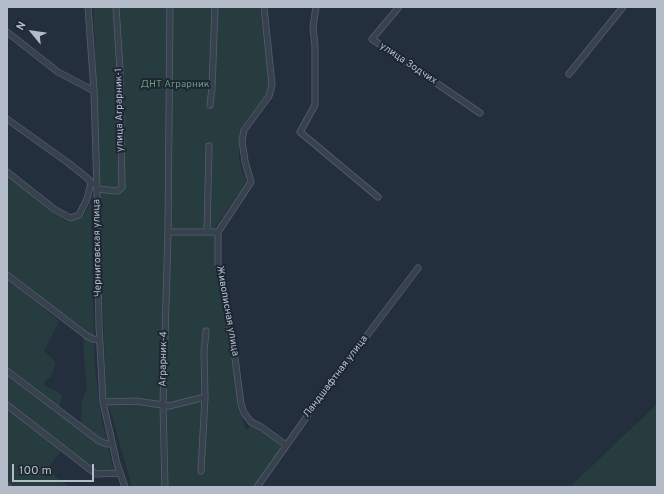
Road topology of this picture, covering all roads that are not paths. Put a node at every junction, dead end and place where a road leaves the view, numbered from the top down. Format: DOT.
graph roads {
  1 [pos="88,7"];
  2 [pos="116,7"];
  3 [pos="170,7"];
  4 [pos="215,7"];
  5 [pos="264,7"];
  6 [pos="316,7"];
  7 [pos="399,7"];
  8 [pos="623,7"];
  9 [pos="7,32"];
  10 [pos="569,74"];
  11 [pos="94,91"];
  12 [pos="210,105"];
  13 [pos="480,113"];
  14 [pos="7,119"];
  15 [pos="209,146"];
  16 [pos="7,172"];
  17 [pos="91,183"];
  18 [pos="97,189"];
  19 [pos="378,197"];
  20 [pos="168,232"];
  21 [pos="207,232"];
  22 [pos="218,232"];
  23 [pos="418,268"];
  24 [pos="7,275"];
  25 [pos="206,331"];
  26 [pos="99,340"];
  27 [pos="7,371"];
  28 [pos="205,397"];
  29 [pos="103,402"];
  30 [pos="7,405"];
  31 [pos="163,406"];
  32 [pos="112,444"];
  33 [pos="286,445"];
  34 [pos="201,471"];
  35 [pos="120,473"];
  36 [pos="125,487"];
  37 [pos="165,487"];
  38 [pos="256,487"];
  1 -- 11 [label="street, Черниговская улица"];
  2 -- 18 [label="street, улица Аграрник-1"];
  3 -- 20 [label="street, Аграрник-4"];
  4 -- 12 [label="street"];
  5 -- 22 [label="street"];
  6 -- 19 [label="street"];
  7 -- 13 [label="street, улица Зодчих"];
  8 -- 10 [label="street"];
  9 -- 11 [label="street"];
  11 -- 18 [label="street, Черниговская улица"];
  14 -- 17 [label="street"];
  15 -- 21 [label="street"];
  16 -- 17 [label="street"];
  17 -- 18 [label="street"];
  18 -- 26 [label="street, Черниговская улица"];
  20 -- 21 [label="street"];
  20 -- 31 [label="street, Аграрник-4"];
  21 -- 22 [label="street"];
  22 -- 33 [label="street, Живописная улица"];
  23 -- 33 [label="street, Ландшафтная улица"];
  24 -- 26 [label="street"];
  25 -- 28 [label="street"];
  26 -- 29 [label="street, Черниговская улица"];
  27 -- 32 [label="street"];
  28 -- 31 [label="street"];
  28 -- 34 [label="street"];
  29 -- 31 [label="street"];
  29 -- 32 [label="street, Черниговская улица"];
  30 -- 35 [label="street"];
  31 -- 37 [label="street, Аграрник-4"];
  32 -- 35 [label="street, Черниговская улица"];
  33 -- 38 [label="street, Ландшафтная улица"];
  35 -- 36 [label="street, Черниговская улица"];
}
